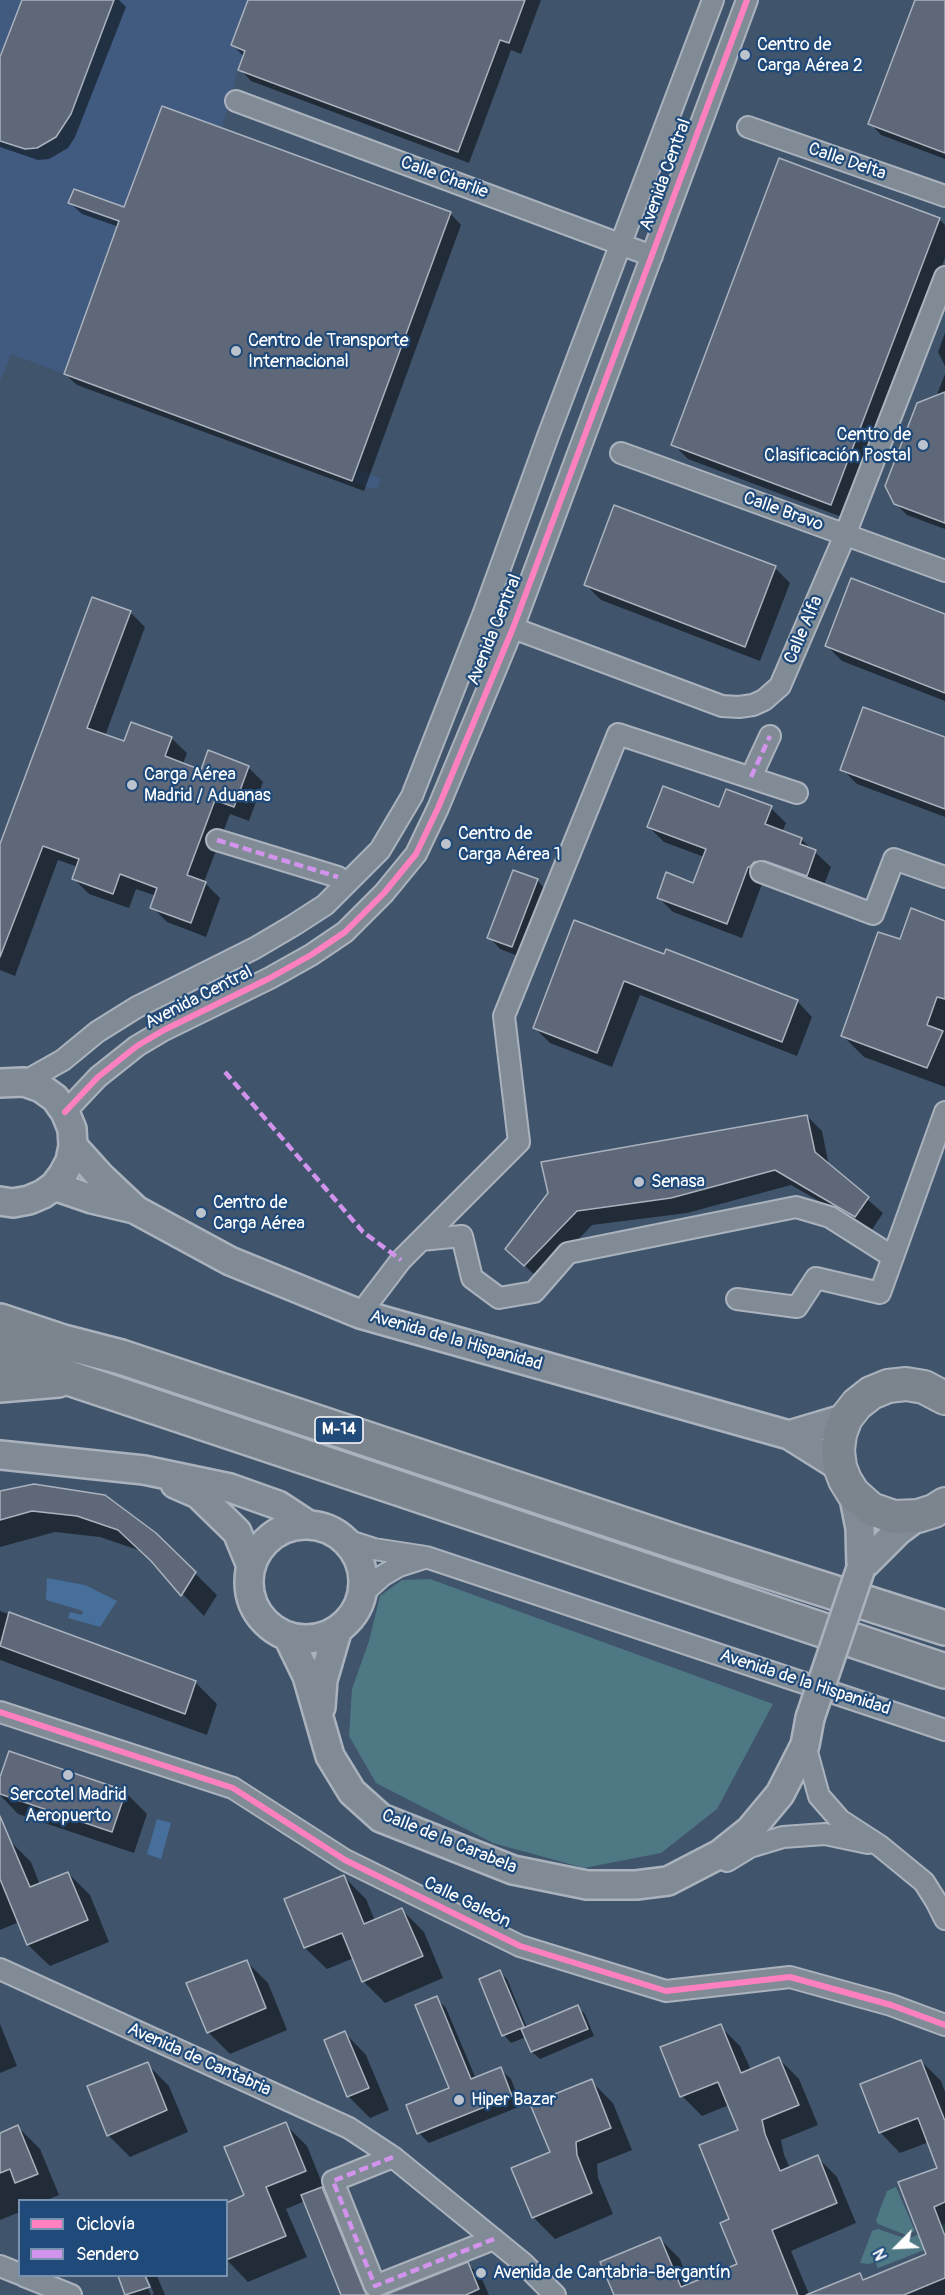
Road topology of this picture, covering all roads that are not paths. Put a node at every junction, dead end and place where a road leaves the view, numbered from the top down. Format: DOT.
graph roads {
  1 [pos="713,0"];
  2 [pos="747,0"];
  3 [pos="236,101"];
  4 [pos="748,127"];
  5 [pos="945,196"];
  6 [pos="622,244"];
  7 [pos="652,256"];
  8 [pos="945,277"];
  9 [pos="621,453"];
  10 [pos="845,534"];
  11 [pos="945,571"];
  12 [pos="483,615"];
  13 [pos="513,628"];
  14 [pos="770,736"];
  15 [pos="751,777"];
  16 [pos="797,793"];
  17 [pos="217,840"];
  18 [pos="761,872"];
  19 [pos="339,877"];
  20 [pos="945,878"];
  21 [pos="12,1082"];
  22 [pos="65,1112"];
  23 [pos="945,1112"];
  24 [pos="73,1146"];
  25 [pos="54,1186"];
  26 [pos="0,1201"];
  27 [pos="136,1210"];
  28 [pos="422,1240"];
  29 [pos="893,1257"];
  30 [pos="0,1297"];
  31 [pos="737,1299"];
  32 [pos="360,1314"];
  33 [pos="0,1321"];
  34 [pos="121,1357"];
  35 [pos="0,1363"];
  36 [pos="938,1386"];
  37 [pos="846,1418"];
  38 [pos="789,1436"];
  39 [pos="0,1455"];
  40 [pos="144,1470"];
  41 [pos="846,1480"];
  42 [pos="932,1510"];
  43 [pos="307,1524"];
  44 [pos="346,1540"];
  45 [pos="426,1557"];
  46 [pos="251,1566"];
  47 [pos="861,1568"];
  48 [pos="363,1593"];
  49 [pos="874,1606"];
  50 [pos="945,1628"];
  51 [pos="337,1632"];
  52 [pos="945,1634"];
  53 [pos="288,1637"];
  54 [pos="945,1671"];
  55 [pos="0,1712"];
  56 [pos="321,1717"];
  57 [pos="810,1718"];
  58 [pos="945,1730"];
  59 [pos="805,1745"];
  60 [pos="880,1845"];
  61 [pos="668,1881"];
  62 [pos="636,1885"];
  63 [pos="945,1919"];
  64 [pos="0,1970"];
  65 [pos="945,2025"];
  66 [pos="393,2157"];
  67 [pos="494,2239"];
  68 [pos="0,2266"];
  69 [pos="18,2273"];
  70 [pos="27,2277"];
  71 [pos="70,2295"];
  72 [pos="555,2295"];
  1 -- 6 [label="street, Avenida Central"];
  2 -- 7 [label="street, Avenida Central"];
  3 -- 6 [label="street, Calle Charlie"];
  4 -- 5 [label="street, Calle Delta"];
  6 -- 7 [label="street, Calle Charlie"];
  6 -- 12 [label="street, Avenida Central"];
  7 -- 13 [label="street, Avenida Central"];
  8 -- 10 [label="street, Calle Alfa"];
  9 -- 10 [label="street, Calle Bravo"];
  10 -- 11 [label="street, Calle Bravo"];
  10 -- 13 [label="street, Calle Alfa"];
  12 -- 13 [label="street, Calle Alfa"];
  12 -- 21 [label="street, Avenida Central"];
  13 -- 22 [label="street, Avenida Central"];
  14 -- 15 [label="street"];
  15 -- 16 [label="street"];
  15 -- 28 [label="street"];
  17 -- 19 [label="street"];
  18 -- 20 [label="street"];
  21 -- 22 [label="street"];
  22 -- 24 [label="street"];
  23 -- 29 [label="street"];
  24 -- 25 [label="street"];
  24 -- 27 [label="street, Avenida de la Hispanidad"];
  25 -- 26 [label="street"];
  25 -- 27 [label="street, Avenida de la Hispanidad"];
  27 -- 32 [label="street, Avenida de la Hispanidad"];
  28 -- 29 [label="street"];
  28 -- 32 [label="street"];
  29 -- 31 [label="street"];
  30 -- 34 [label="highway"];
  32 -- 38 [label="street, Avenida de la Hispanidad"];
  33 -- 34 [label="highway, M-14"];
  34 -- 49 [label="highway, M-14"];
  35 -- 54 [label="highway, M-14"];
  36 -- 37 [label="main road"];
  37 -- 38 [label="street"];
  37 -- 41 [label="main road"];
  38 -- 41 [label="street, Avenida de la Hispanidad"];
  39 -- 40 [label="street"];
  40 -- 43 [label="street"];
  40 -- 46 [label="street"];
  41 -- 42 [label="main road"];
  41 -- 47 [label="street"];
  42 -- 47 [label="street"];
  43 -- 44 [label="street"];
  43 -- 46 [label="street"];
  44 -- 45 [label="street, Avenida de la Hispanidad"];
  44 -- 48 [label="street"];
  45 -- 48 [label="street"];
  45 -- 58 [label="street, Avenida de la Hispanidad"];
  46 -- 53 [label="street"];
  47 -- 57 [label="street, bridge"];
  48 -- 51 [label="street"];
  49 -- 50 [label="highway"];
  49 -- 52 [label="highway, M-14"];
  51 -- 53 [label="street"];
  51 -- 56 [label="street"];
  53 -- 56 [label="street"];
  55 -- 65 [label="street, Calle Galeón"];
  56 -- 62 [label="street, Calle de la Carabela"];
  57 -- 59 [label="street, Calle de la Carabela"];
  57 -- 62 [label="street, Calle de la Carabela"];
  59 -- 60 [label="street, Calle de la Carabela"];
  59 -- 61 [label="street, Calle de la Carabela"];
  60 -- 61 [label="street, Calle de la Carabela"];
  60 -- 63 [label="street, Calle de la Carabela"];
  61 -- 62 [label="street, Calle de la Carabela"];
  64 -- 66 [label="street, Avenida de Cantabria"];
  66 -- 67 [label="street, Avenida de Cantabria"];
  66 -- 67 [label="street"];
  67 -- 72 [label="street, Avenida de Cantabria"];
  68 -- 69 [label="street"];
  70 -- 71 [label="street"];
}
